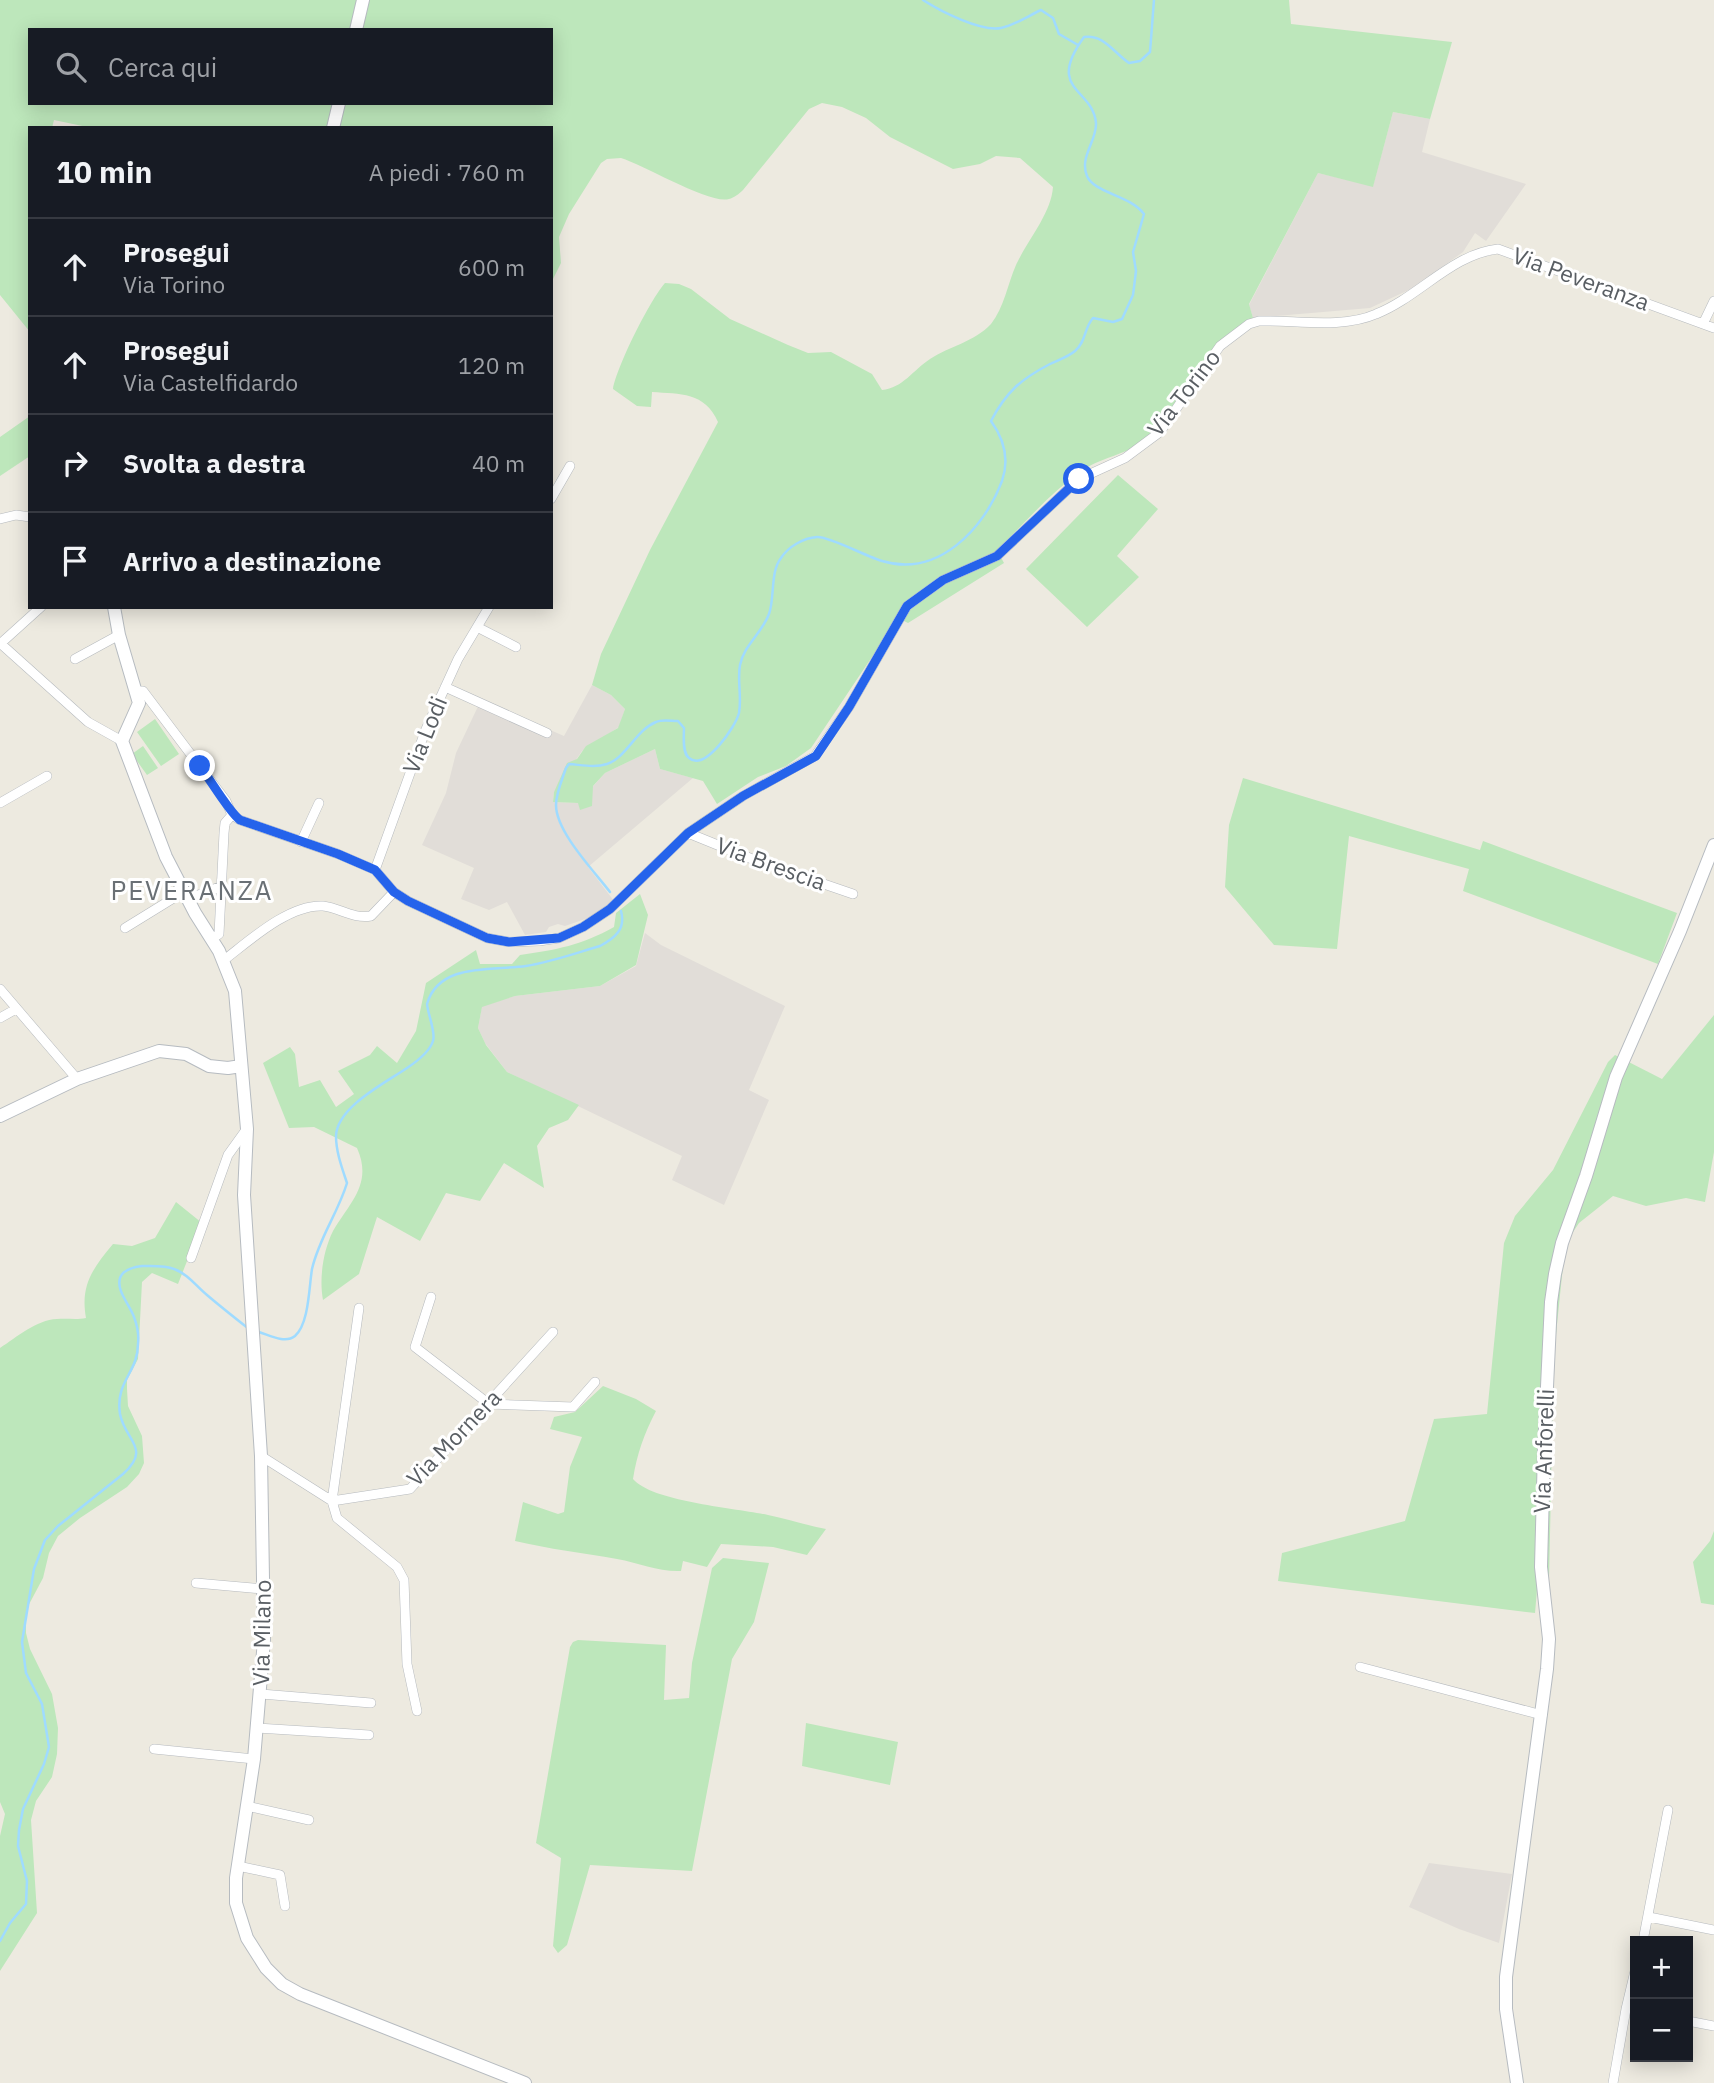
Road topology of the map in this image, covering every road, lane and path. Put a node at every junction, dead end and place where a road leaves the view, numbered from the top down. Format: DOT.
graph roads {
  1 [pos="363,0"];
  2 [pos="356,28"];
  3 [pos="339,105"];
  4 [pos="333,126"];
  5 [pos="1714,301"];
  6 [pos="1378,314"];
  7 [pos="1703,324"];
  8 [pos="1714,328"];
  9 [pos="570,466"];
  10 [pos="553,496"];
  11 [pos="28,517"];
  12 [pos="0,519"];
  13 [pos="39,609"];
  14 [pos="114,609"];
  15 [pos="488,609"];
  16 [pos="477,627"];
  17 [pos="119,635"];
  18 [pos="0,644"];
  19 [pos="516,647"];
  20 [pos="75,659"];
  21 [pos="445,687"];
  22 [pos="137,691"];
  23 [pos="547,733"];
  24 [pos="122,741"];
  25 [pos="47,776"];
  26 [pos="0,803"];
  27 [pos="318,803"];
  28 [pos="232,814"];
  29 [pos="688,833"];
  30 [pos="301,842"];
  31 [pos="1714,845"];
  32 [pos="375,870"];
  33 [pos="222,886"];
  34 [pos="394,892"];
  35 [pos="853,894"];
  36 [pos="187,895"];
  37 [pos="125,928"];
  38 [pos="212,939"];
  39 [pos="224,960"];
  40 [pos="0,989"];
  41 [pos="16,1009"];
  42 [pos="0,1018"];
  43 [pos="241,1066"];
  44 [pos="77,1079"];
  45 [pos="0,1116"];
  46 [pos="247,1129"];
  47 [pos="191,1258"];
  48 [pos="431,1297"];
  49 [pos="359,1308"];
  50 [pos="553,1332"];
  51 [pos="595,1382"];
  52 [pos="489,1404"];
  53 [pos="261,1456"];
  54 [pos="332,1501"];
  55 [pos="197,1583"];
  56 [pos="263,1589"];
  57 [pos="1360,1667"];
  58 [pos="261,1694"];
  59 [pos="371,1703"];
  60 [pos="417,1711"];
  61 [pos="1542,1715"];
  62 [pos="257,1728"];
  63 [pos="369,1735"];
  64 [pos="154,1749"];
  65 [pos="254,1759"];
  66 [pos="247,1806"];
  67 [pos="1668,1810"];
  68 [pos="309,1820"];
  69 [pos="237,1866"];
  70 [pos="285,1906"];
  71 [pos="1649,1917"];
  72 [pos="1714,1930"];
  73 [pos="1644,1936"];
  74 [pos="1630,2010"];
  75 [pos="1693,2022"];
  76 [pos="1714,2026"];
  77 [pos="525,2083"];
  78 [pos="1517,2083"];
  79 [pos="1613,2083"];
  1 -- 2 [label="street"];
  3 -- 4 [label="street"];
  5 -- 7 [label="street"];
  6 -- 7 [label="street, Via Peveranza"];
  6 -- 29 [label="street, Via Torino"];
  7 -- 8 [label="street, Via Peveranza"];
  9 -- 10 [label="street"];
  11 -- 12 [label="street"];
  13 -- 18 [label="street"];
  14 -- 17 [label="street"];
  15 -- 16 [label="street, Via Lodi"];
  16 -- 19 [label="street"];
  16 -- 21 [label="street, Via Lodi"];
  17 -- 20 [label="street"];
  17 -- 22 [label="street"];
  18 -- 24 [label="street"];
  21 -- 23 [label="street"];
  21 -- 32 [label="street, Via Lodi"];
  22 -- 24 [label="street"];
  22 -- 28 [label="street"];
  24 -- 36 [label="street, Via Milano"];
  25 -- 26 [label="street"];
  27 -- 30 [label="street"];
  28 -- 30 [label="street"];
  28 -- 33 [label="street"];
  29 -- 34 [label="street, Via Torino"];
  29 -- 35 [label="street, Via Brescia"];
  30 -- 32 [label="street"];
  31 -- 61 [label="street, Via Anforelli"];
  32 -- 34 [label="street"];
  33 -- 36 [label="street"];
  33 -- 38 [label="street"];
  34 -- 39 [label="street"];
  36 -- 37 [label="street"];
  36 -- 38 [label="street, Via Milano"];
  38 -- 39 [label="street, Via Milano"];
  39 -- 43 [label="street, Via Milano"];
  40 -- 41 [label="street"];
  41 -- 42 [label="street"];
  41 -- 44 [label="street"];
  43 -- 44 [label="street"];
  43 -- 46 [label="street, Via Milano"];
  44 -- 45 [label="street"];
  46 -- 47 [label="street"];
  46 -- 53 [label="street, Via Milano"];
  48 -- 52 [label="street"];
  49 -- 54 [label="street"];
  50 -- 52 [label="street, Via Mornera"];
  51 -- 52 [label="street"];
  52 -- 54 [label="street, Via Mornera"];
  53 -- 54 [label="street"];
  53 -- 56 [label="street, Via Milano"];
  54 -- 60 [label="street"];
  55 -- 56 [label="street"];
  56 -- 58 [label="street, Via Milano"];
  57 -- 61 [label="street"];
  58 -- 59 [label="street"];
  58 -- 62 [label="street, Via Milano"];
  61 -- 78 [label="street, Via Anforelli"];
  62 -- 63 [label="street"];
  62 -- 65 [label="street, Via Milano"];
  64 -- 65 [label="street"];
  65 -- 66 [label="street, Via Milano"];
  66 -- 68 [label="street"];
  66 -- 69 [label="street, Via Milano"];
  67 -- 71 [label="street"];
  69 -- 70 [label="street"];
  69 -- 77 [label="street, Via Milano"];
  71 -- 72 [label="street"];
  71 -- 73 [label="street"];
  74 -- 79 [label="street"];
  75 -- 76 [label="street"];
}
